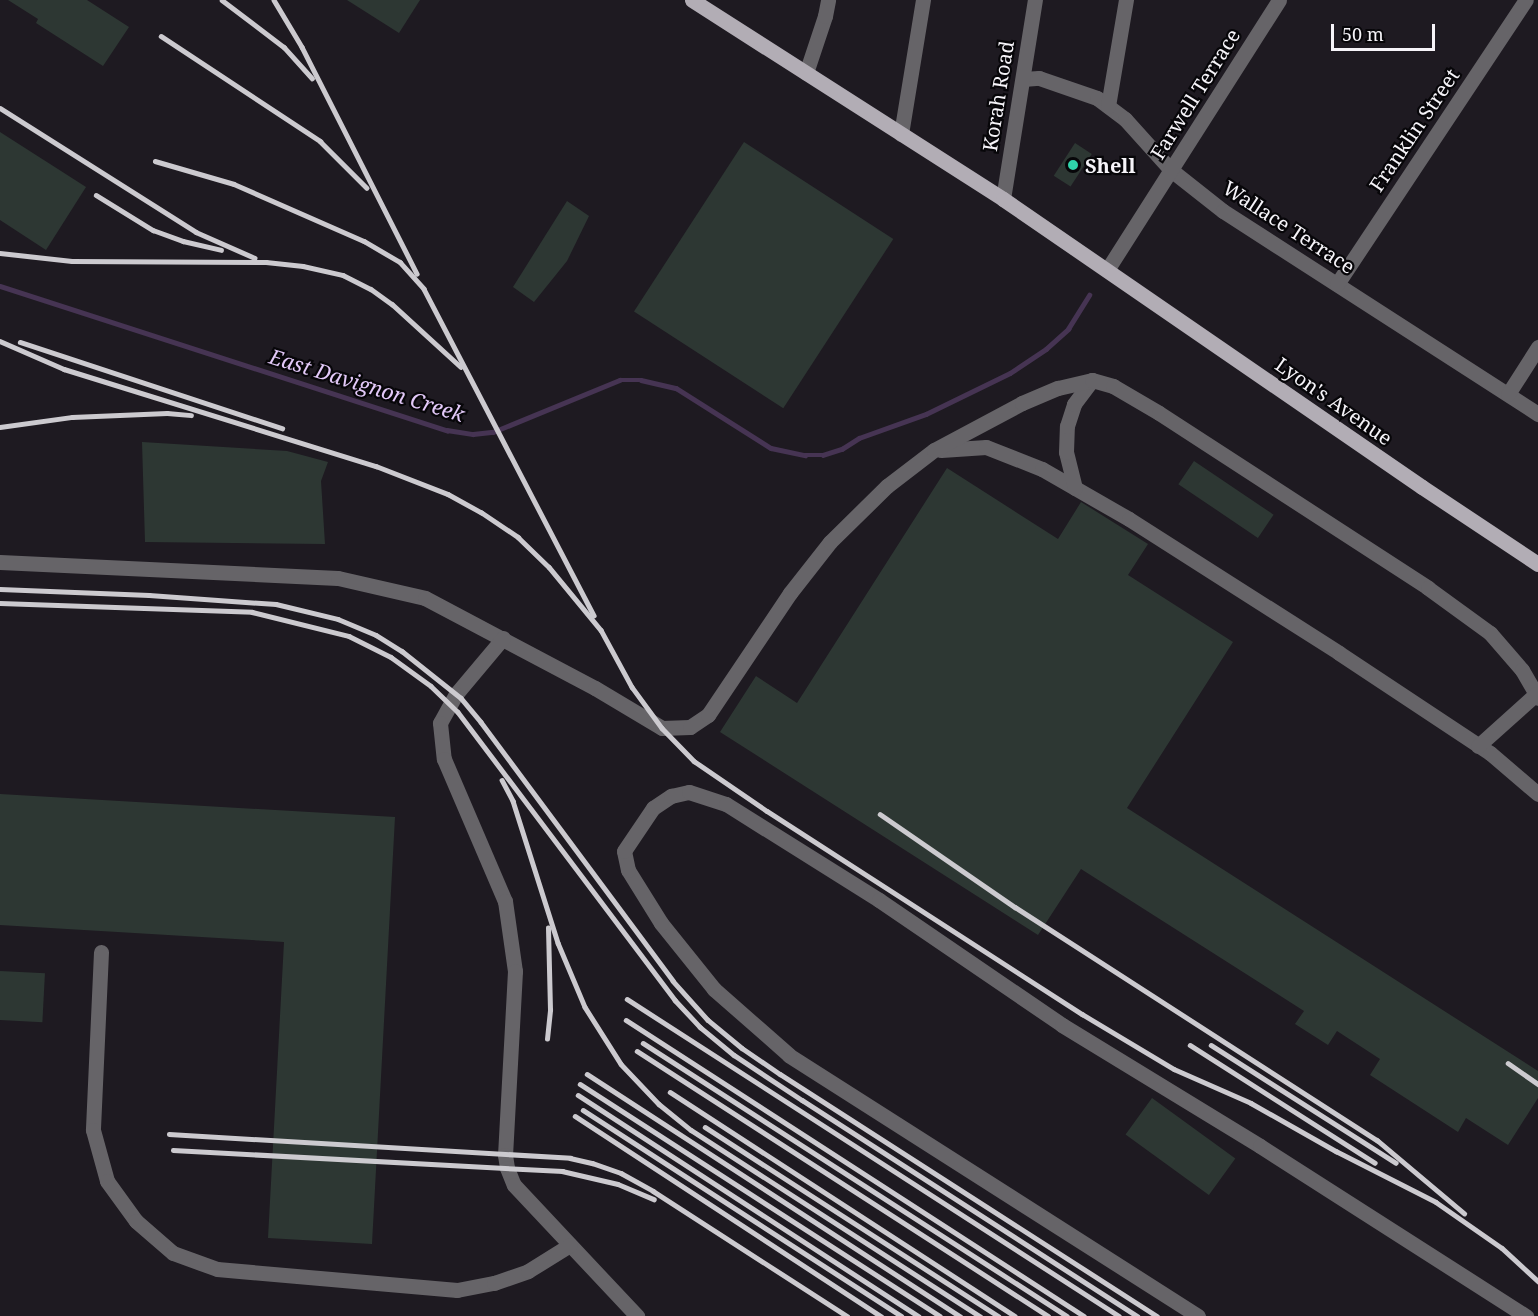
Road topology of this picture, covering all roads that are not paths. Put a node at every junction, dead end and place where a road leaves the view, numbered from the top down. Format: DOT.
graph roads {
  1 [pos="692,0"];
  2 [pos="828,0"];
  3 [pos="923,0"];
  4 [pos="1035,0"];
  5 [pos="1126,0"];
  6 [pos="1279,0"];
  7 [pos="1526,0"];
  8 [pos="806,73"];
  9 [pos="1023,79"];
  10 [pos="1108,106"];
  11 [pos="901,134"];
  12 [pos="1172,171"];
  13 [pos="1003,199"];
  14 [pos="1107,270"];
  15 [pos="1337,284"];
  16 [pos="1538,348"];
  17 [pos="1092,380"];
  18 [pos="1508,394"];
  19 [pos="1538,414"];
  20 [pos="934,450"];
  21 [pos="1075,488"];
  22 [pos="0,562"];
  23 [pos="1538,564"];
  24 [pos="503,638"];
  25 [pos="1537,696"];
  26 [pos="1478,746"];
  27 [pos="1538,794"];
  28 [pos="101,952"];
  29 [pos="570,1245"];
  30 [pos="637,1316"];
  31 [pos="1198,1316"];
  32 [pos="1526,1316"];
  1 -- 8 [label="main road"];
  2 -- 8 [label="street"];
  3 -- 11 [label="street"];
  4 -- 9 [label="street, Korah Road"];
  5 -- 10 [label="street"];
  6 -- 12 [label="street, Farwell Terrace"];
  7 -- 15 [label="street, Franklin Street"];
  8 -- 11 [label="main road"];
  9 -- 10 [label="street, Wallace Terrace"];
  9 -- 13 [label="street, Korah Road"];
  10 -- 12 [label="street, Wallace Terrace"];
  11 -- 13 [label="main road"];
  12 -- 14 [label="street, Farwell Terrace"];
  12 -- 15 [label="street, Wallace Terrace"];
  13 -- 14 [label="main road"];
  14 -- 23 [label="main road, Lyon's Avenue"];
  15 -- 18 [label="street, Wallace Terrace"];
  16 -- 18 [label="street"];
  17 -- 20 [label="street"];
  17 -- 21 [label="street"];
  17 -- 25 [label="street"];
  18 -- 19 [label="street, Wallace Terrace"];
  20 -- 21 [label="street"];
  20 -- 24 [label="street"];
  21 -- 26 [label="street"];
  22 -- 24 [label="street"];
  24 -- 29 [label="street"];
  25 -- 26 [label="street"];
  26 -- 27 [label="street"];
  28 -- 29 [label="street"];
  29 -- 30 [label="street"];
  31 -- 32 [label="street"];
}
